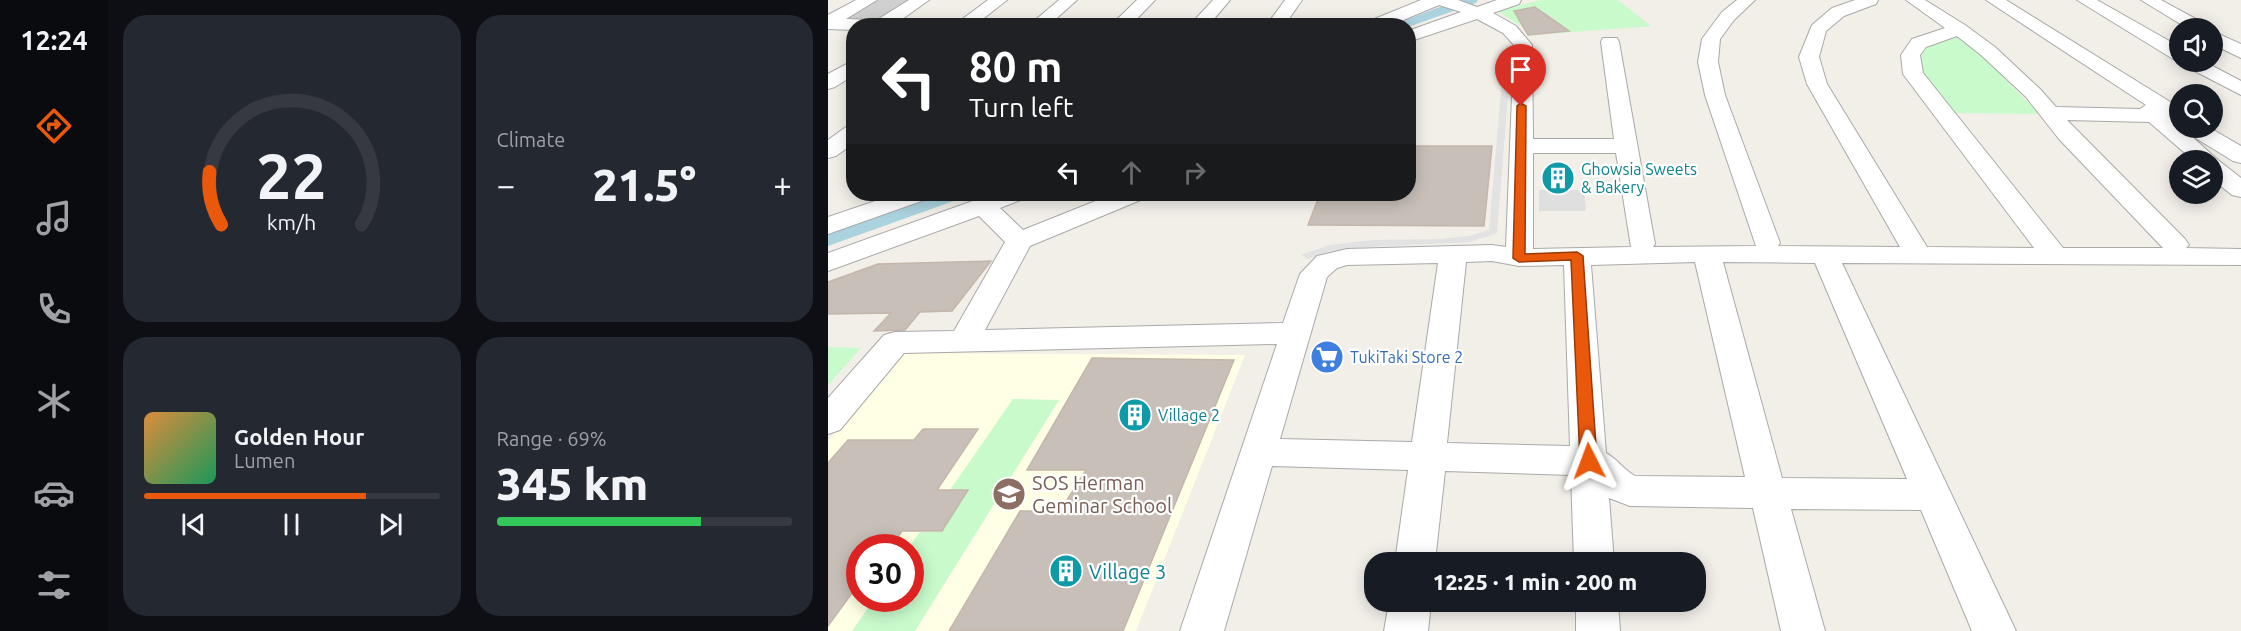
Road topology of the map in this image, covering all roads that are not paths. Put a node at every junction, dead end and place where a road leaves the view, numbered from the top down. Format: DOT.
graph roads {
  1 [pos="869,0"];
  2 [pos="921,0"];
  3 [pos="999,0"];
  4 [pos="1069,0"];
  5 [pos="1147,0"];
  6 [pos="1222,0"];
  7 [pos="1294,0"];
  8 [pos="1436,0"];
  9 [pos="1441,0"];
  10 [pos="1514,0"];
  11 [pos="1747,0"];
  12 [pos="1869,0"];
  13 [pos="1914,0"];
  14 [pos="1994,0"];
  15 [pos="2085,0"];
  16 [pos="2149,0"];
  17 [pos="1476,12"];
  18 [pos="1371,17"];
  19 [pos="892,18"];
  20 [pos="973,18"];
  21 [pos="1047,18"];
  22 [pos="1128,18"];
  23 [pos="1205,18"];
  24 [pos="1281,18"];
  25 [pos="2181,18"];
  26 [pos="828,23"];
  27 [pos="846,24"];
  28 [pos="1959,29"];
  29 [pos="1416,34"];
  30 [pos="1610,42"];
  31 [pos="2223,42"];
  32 [pos="2169,49"];
  33 [pos="2241,52"];
  34 [pos="846,71"];
  35 [pos="2210,72"];
  36 [pos="828,82"];
  37 [pos="2125,84"];
  38 [pos="2241,89"];
  39 [pos="2169,111"];
  40 [pos="2050,113"];
  41 [pos="2152,116"];
  42 [pos="846,138"];
  43 [pos="2211,138"];
  44 [pos="1520,146"];
  45 [pos="1628,146"];
  46 [pos="2194,150"];
  47 [pos="828,151"];
  48 [pos="2241,156"];
  49 [pos="2223,175"];
  50 [pos="2241,190"];
  51 [pos="876,201"];
  52 [pos="899,201"];
  53 [pos="996,201"];
  54 [pos="1117,201"];
  55 [pos="983,206"];
  56 [pos="861,215"];
  57 [pos="828,226"];
  58 [pos="1019,242"];
  59 [pos="1767,243"];
  60 [pos="1642,244"];
  61 [pos="2175,246"];
  62 [pos="2241,246"];
  63 [pos="1914,250"];
  64 [pos="2051,250"];
  65 [pos="1519,251"];
  66 [pos="1453,255"];
  67 [pos="1707,255"];
  68 [pos="1825,255"];
  69 [pos="1577,256"];
  70 [pos="2241,256"];
  71 [pos="828,263"];
  72 [pos="1294,333"];
  73 [pos="964,340"];
  74 [pos="828,421"];
  75 [pos="1257,452"];
  76 [pos="1428,456"];
  77 [pos="1589,461"];
  78 [pos="1768,494"];
  79 [pos="1933,495"];
  80 [pos="1416,552"];
  81 [pos="1594,552"];
  82 [pos="1409,612"];
  83 [pos="1597,612"];
  84 [pos="1202,631"];
  85 [pos="1406,631"];
  86 [pos="1598,631"];
  87 [pos="1803,631"];
  88 [pos="1994,631"];
  1 -- 26 [label="street"];
  2 -- 19 [label="street"];
  3 -- 20 [label="street"];
  4 -- 21 [label="street"];
  5 -- 22 [label="street"];
  6 -- 23 [label="street"];
  7 -- 24 [label="street"];
  8 -- 18 [label="street"];
  9 -- 17 [label="street"];
  10 -- 17 [label="street"];
  11 -- 59 [label="street"];
  12 -- 63 [label="street"];
  13 -- 28 [label="street"];
  14 -- 37 [label="street"];
  15 -- 32 [label="street"];
  16 -- 25 [label="street"];
  17 -- 29 [label="street"];
  17 -- 44 [label="street"];
  26 -- 27 [label="street"];
  28 -- 40 [label="street"];
  28 -- 64 [label="street"];
  30 -- 45 [label="street"];
  31 -- 33 [label="street"];
  34 -- 36 [label="street"];
  35 -- 38 [label="street"];
  37 -- 39 [label="street"];
  37 -- 41 [label="street"];
  40 -- 41 [label="street"];
  40 -- 61 [label="street"];
  41 -- 46 [label="street"];
  42 -- 47 [label="street"];
  43 -- 48 [label="street"];
  44 -- 45 [label="street"];
  44 -- 65 [label="street"];
  45 -- 60 [label="street"];
  49 -- 50 [label="street"];
  51 -- 56 [label="street"];
  52 -- 56 [label="street"];
  53 -- 55 [label="street"];
  54 -- 58 [label="street"];
  55 -- 58 [label="street"];
  55 -- 71 [label="street"];
  56 -- 57 [label="street"];
  58 -- 73 [label="street"];
  59 -- 60 [label="street"];
  59 -- 63 [label="street"];
  60 -- 65 [label="street"];
  61 -- 62 [label="street"];
  61 -- 64 [label="street"];
  63 -- 64 [label="street"];
  63 -- 68 [label="street"];
  64 -- 70 [label="street"];
  65 -- 66 [label="street"];
  65 -- 69 [label="street"];
  66 -- 72 [label="street"];
  66 -- 76 [label="street"];
  67 -- 68 [label="street"];
  67 -- 69 [label="street"];
  67 -- 78 [label="street"];
  68 -- 79 [label="street"];
  69 -- 77 [label="street"];
  72 -- 73 [label="street"];
  72 -- 75 [label="street"];
  73 -- 74 [label="street"];
  75 -- 76 [label="street"];
  75 -- 84 [label="street"];
  76 -- 77 [label="street"];
  76 -- 80 [label="street"];
  77 -- 78 [label="street"];
  77 -- 81 [label="street"];
  78 -- 79 [label="street"];
  78 -- 87 [label="street"];
  79 -- 88 [label="street"];
  82 -- 85 [label="street"];
  83 -- 86 [label="street"];
}
